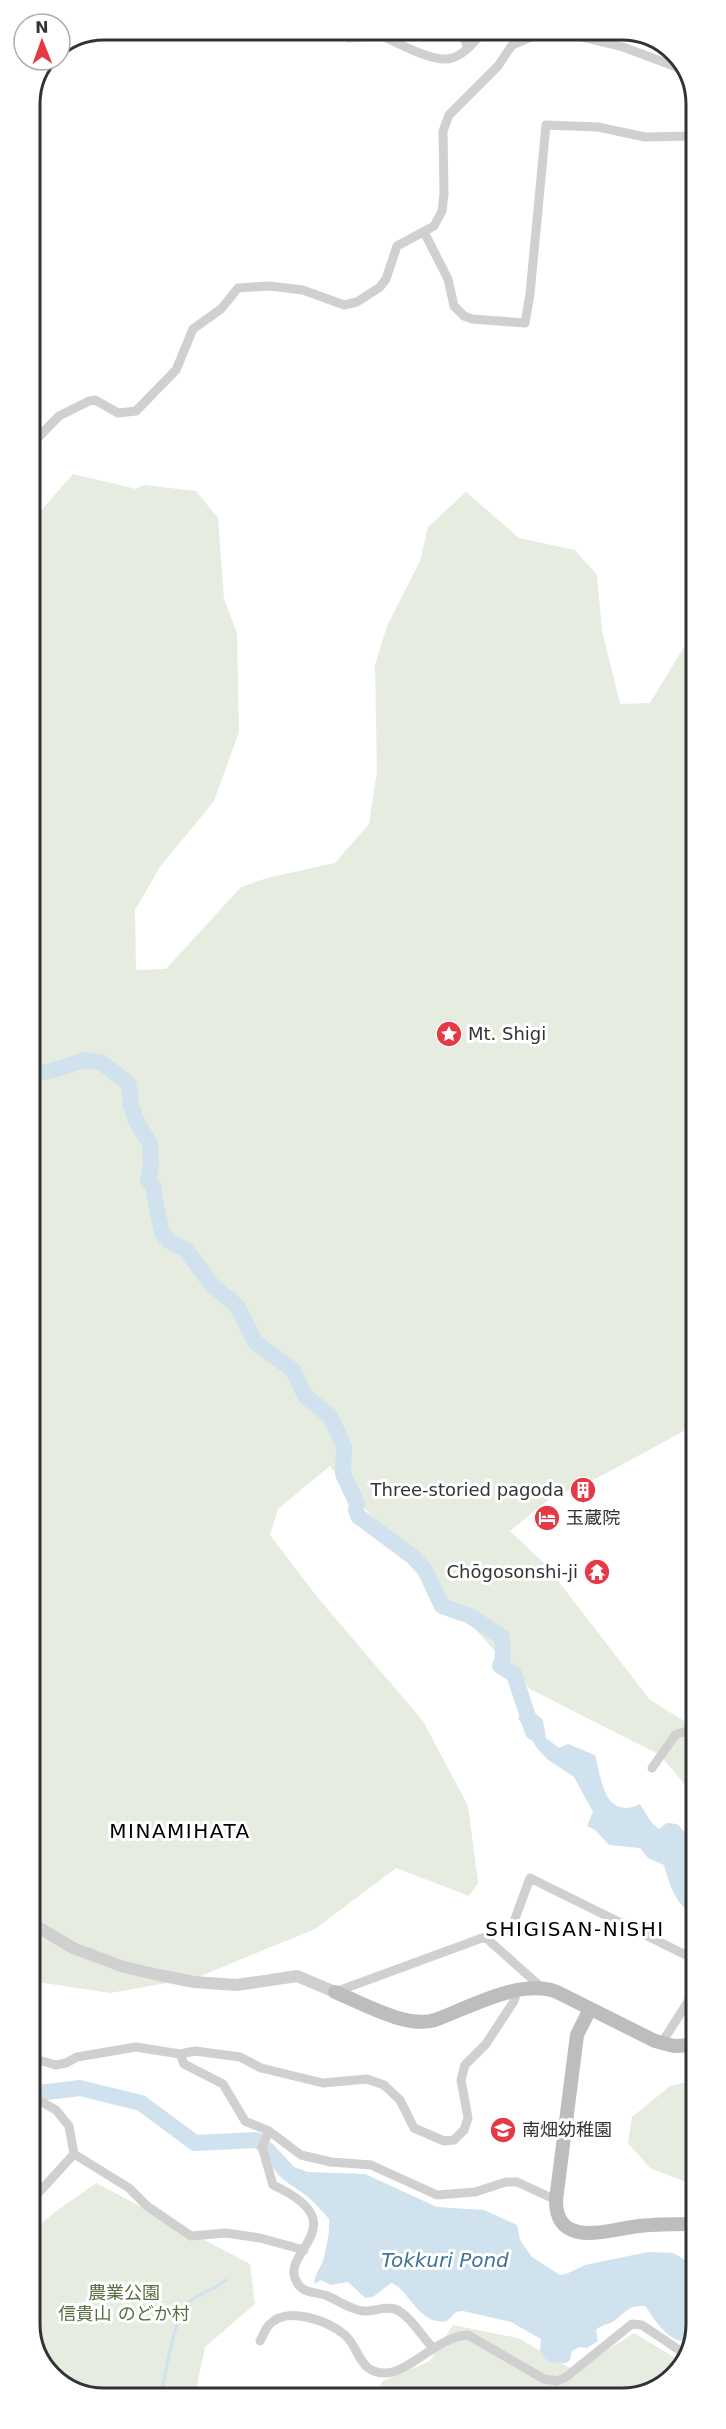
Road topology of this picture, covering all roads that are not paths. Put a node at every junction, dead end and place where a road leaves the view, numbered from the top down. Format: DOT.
graph roads {
  1 [pos="394,41"];
  2 [pos="465,41"];
  3 [pos="474,41"];
  4 [pos="522,41"];
  5 [pos="600,41"];
  6 [pos="468,48"];
  7 [pos="671,65"];
  8 [pos="686,136"];
  9 [pos="424,232"];
  10 [pos="40,436"];
  11 [pos="686,1732"];
  12 [pos="652,1768"];
  13 [pos="40,1928"];
  14 [pos="485,1937"];
  15 [pos="686,1955"];
  16 [pos="541,1987"];
  17 [pos="518,1989"];
  18 [pos="335,1992"];
  19 [pos="686,2004"];
  20 [pos="590,2010"];
  21 [pos="661,2043"];
  22 [pos="686,2044"];
  23 [pos="180,2054"];
  24 [pos="40,2061"];
  25 [pos="40,2101"];
  26 [pos="269,2131"];
  27 [pos="74,2154"];
  28 [pos="40,2191"];
  29 [pos="556,2200"];
  30 [pos="686,2224"];
  31 [pos="304,2250"];
  32 [pos="260,2341"];
  33 [pos="433,2348"];
  34 [pos="680,2350"];
  1 -- 6 [label="street"];
  2 -- 6 [label="street"];
  3 -- 6 [label="street"];
  4 -- 9 [label="street"];
  5 -- 7 [label="street"];
  8 -- 9 [label="street"];
  9 -- 10 [label="street"];
  11 -- 12 [label="street"];
  13 -- 18 [label="street"];
  14 -- 15 [label="street"];
  14 -- 16 [label="street"];
  14 -- 18 [label="street"];
  16 -- 17 [label="main road"];
  16 -- 20 [label="main road"];
  17 -- 18 [label="main road"];
  17 -- 23 [label="street"];
  19 -- 21 [label="street"];
  20 -- 21 [label="main road"];
  20 -- 29 [label="main road"];
  21 -- 22 [label="main road"];
  23 -- 24 [label="street"];
  23 -- 26 [label="street"];
  25 -- 27 [label="street"];
  26 -- 29 [label="street"];
  26 -- 31 [label="street"];
  27 -- 28 [label="street"];
  27 -- 31 [label="street"];
  29 -- 30 [label="main road"];
  31 -- 33 [label="street"];
  32 -- 33 [label="street"];
  33 -- 34 [label="street"];
}
